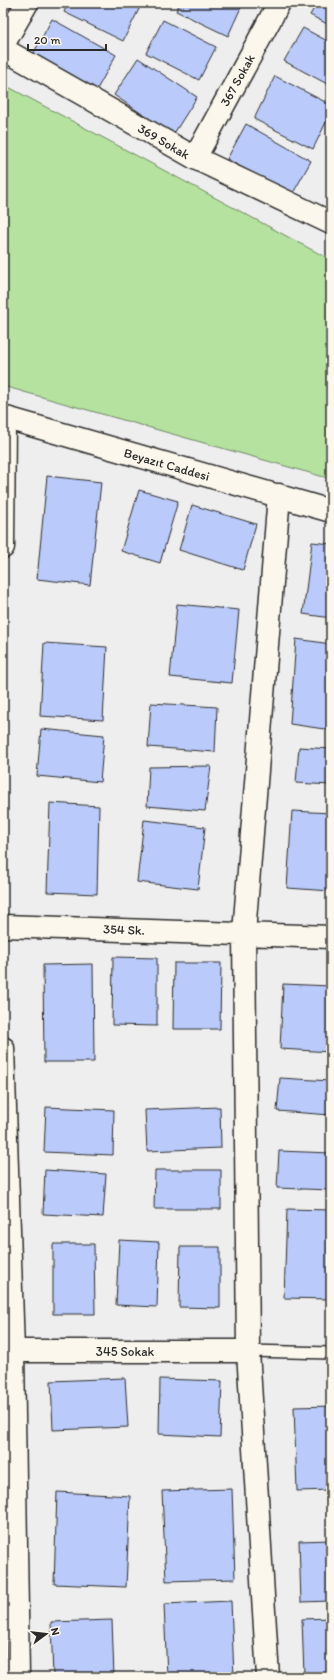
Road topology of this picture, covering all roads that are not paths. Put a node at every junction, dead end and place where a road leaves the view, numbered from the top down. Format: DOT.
graph roads {
  1 [pos="27,3"];
  2 [pos="279,3"];
  3 [pos="3,45"];
  4 [pos="3,49"];
  5 [pos="195,158"];
  6 [pos="331,223"];
  7 [pos="4,418"];
  8 [pos="279,495"];
  9 [pos="331,511"];
  10 [pos="3,547"];
  11 [pos="3,926"];
  12 [pos="244,933"];
  13 [pos="331,937"];
  14 [pos="3,1048"];
  15 [pos="248,1350"];
  16 [pos="8,1351"];
  17 [pos="331,1354"];
  18 [pos="18,1677"];
  19 [pos="268,1677"];
  1 -- 3 [label="street"];
  2 -- 5 [label="street, 367 Sokak"];
  4 -- 5 [label="street, 369 Sokak"];
  5 -- 6 [label="street, 369 Sokak"];
  7 -- 8 [label="street, Beyazıt Caddesi"];
  7 -- 10 [label="street"];
  8 -- 9 [label="street, Beyazıt Caddesi"];
  8 -- 12 [label="street"];
  11 -- 12 [label="street, 354 Sk."];
  12 -- 13 [label="street, 354 Sk."];
  12 -- 15 [label="street"];
  14 -- 16 [label="street"];
  15 -- 16 [label="street, 345 Sokak"];
  15 -- 17 [label="lane"];
  15 -- 19 [label="street"];
  16 -- 18 [label="street"];
}
